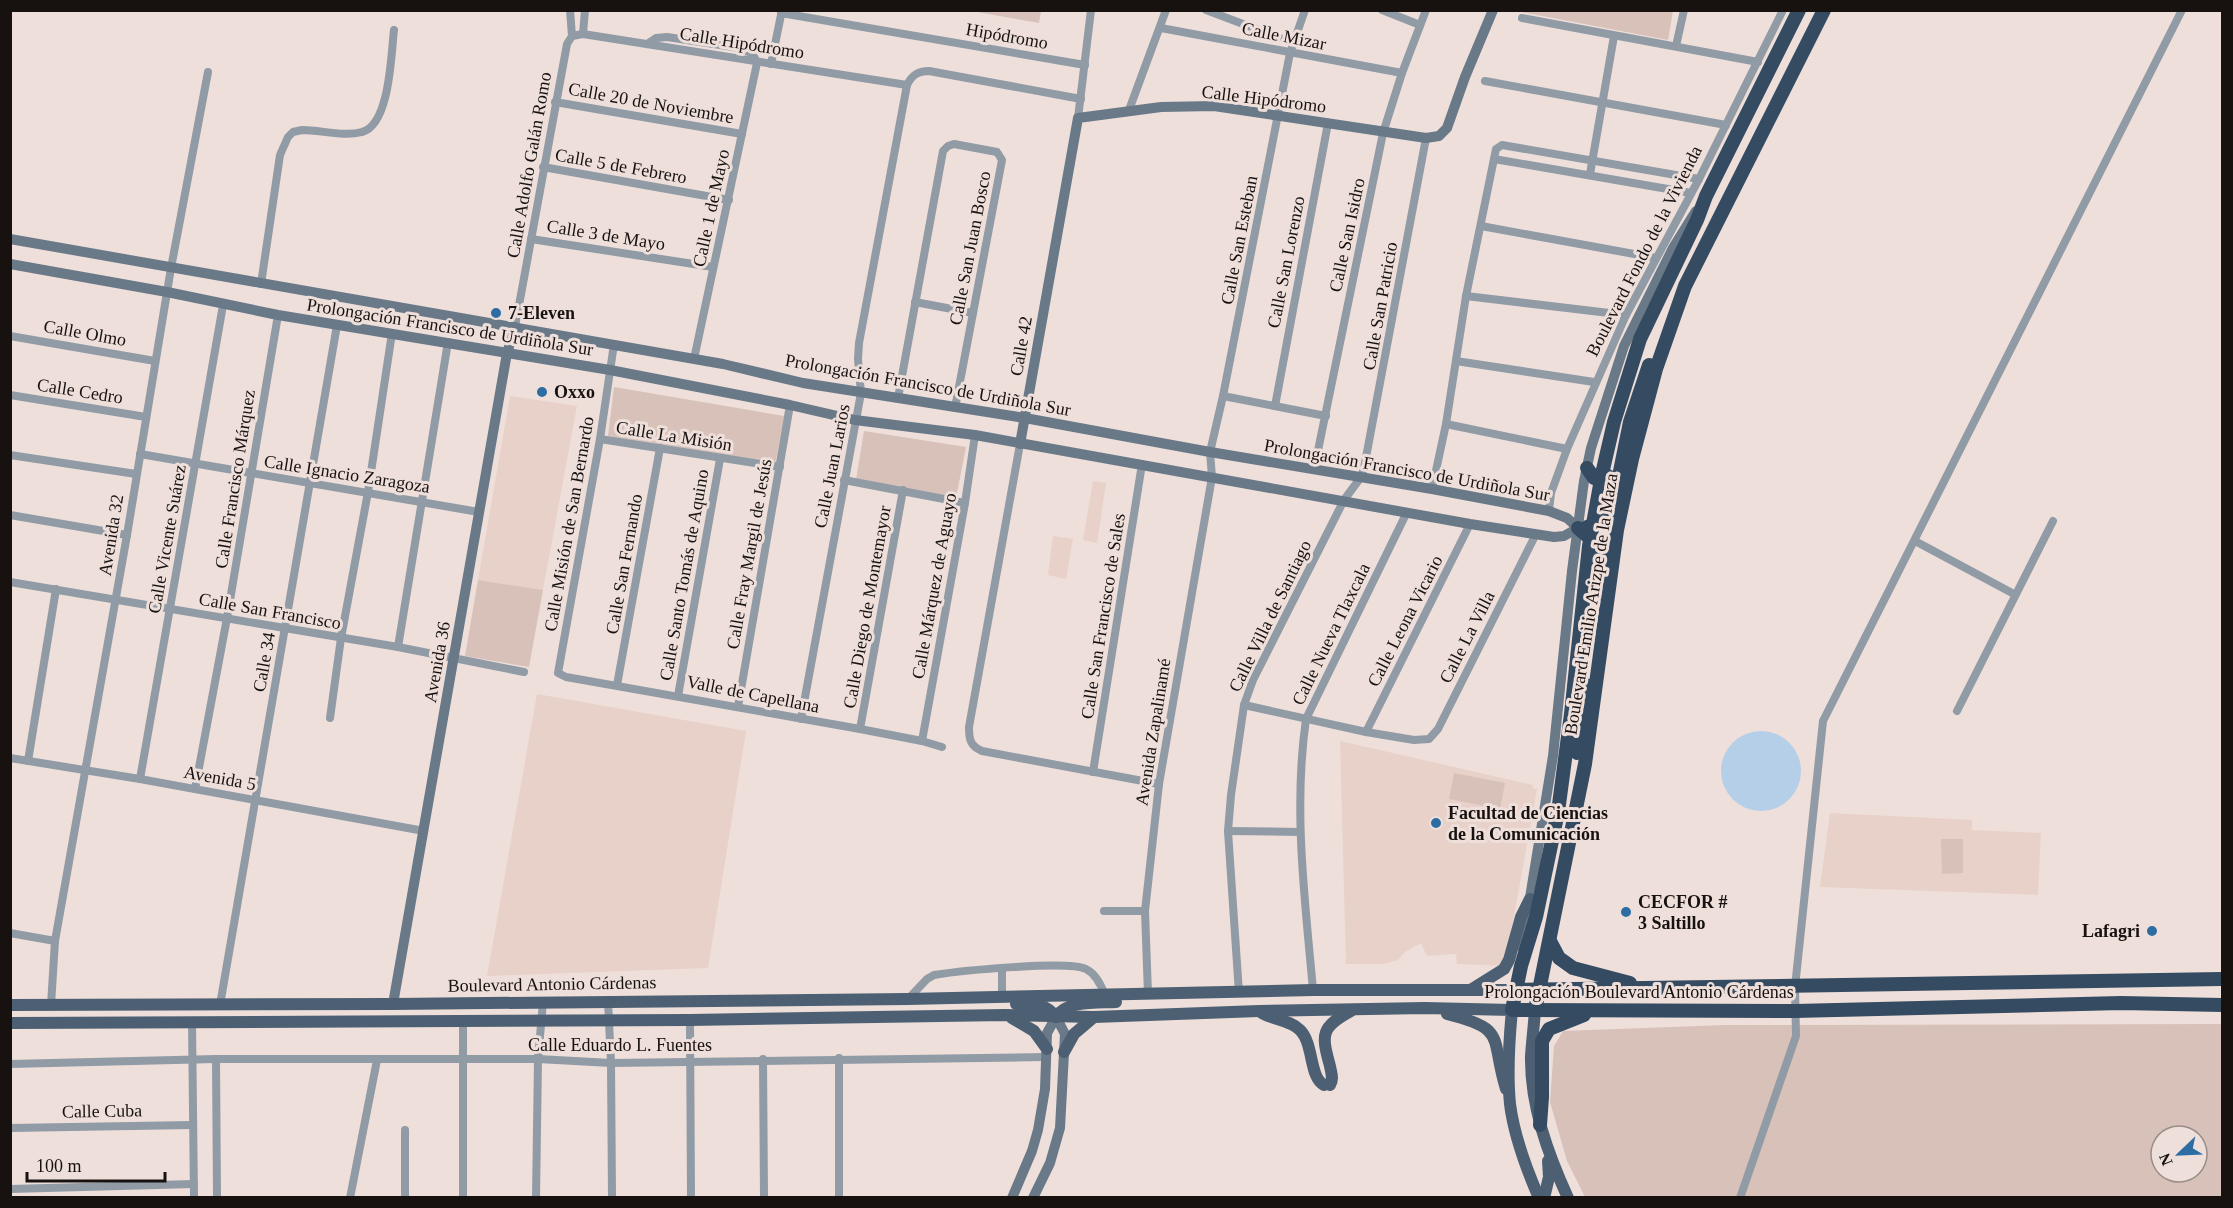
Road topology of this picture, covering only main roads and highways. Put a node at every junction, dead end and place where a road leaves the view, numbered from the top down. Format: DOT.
graph roads {
  1 [pos="1493,10"];
  2 [pos="1799,10"];
  3 [pos="1824,10"];
  4 [pos="1078,118"];
  5 [pos="1706,196"];
  6 [pos="10,239"];
  7 [pos="10,264"];
  8 [pos="1676,310"];
  9 [pos="515,327"];
  10 [pos="507,353"];
  11 [pos="1025,418"];
  12 [pos="1020,444"];
  13 [pos="1587,468"];
  14 [pos="1619,468"];
  15 [pos="1578,528"];
  16 [pos="1576,799"];
  17 [pos="1530,899"];
  18 [pos="1550,941"];
  19 [pos="1521,966"];
  20 [pos="2223,979"];
  21 [pos="1644,988"];
  22 [pos="1540,989"];
  23 [pos="1346,990"];
  24 [pos="1470,990"];
  25 [pos="1516,990"];
  26 [pos="1279,991"];
  27 [pos="1143,994"];
  28 [pos="1099,995"];
  29 [pos="997,997"];
  30 [pos="2223,997"];
  31 [pos="393,1004"];
  32 [pos="2175,1004"];
  33 [pos="10,1005"];
  34 [pos="2223,1005"];
  35 [pos="1425,1008"];
  36 [pos="1352,1010"];
  37 [pos="1512,1010"];
  38 [pos="1535,1010"];
  39 [pos="1258,1011"];
  40 [pos="1310,1011"];
  41 [pos="1591,1012"];
  42 [pos="1005,1015"];
  43 [pos="1056,1017"];
  44 [pos="1094,1017"];
  45 [pos="10,1023"];
  46 [pos="1064,1052"];
  47 [pos="1047,1053"];
  48 [pos="1510,1104"];
  49 [pos="1540,1125"];
  50 [pos="1545,1139"];
  51 [pos="1012,1197"];
  52 [pos="1034,1197"];
  53 [pos="1539,1197"];
  54 [pos="1544,1197"];
  55 [pos="1568,1197"];
  1 -- 4 [label="main road, Calle Hipódromo"];
  2 -- 5 [label="highway, Boulevard Emilio Arizpe de la Maza"];
  3 -- 8 [label="highway, Boulevard Emilio Arizpe de la Maza"];
  4 -- 11 [label="main road, Calle 42"];
  5 -- 13 [label="main road"];
  5 -- 19 [label="highway, Boulevard Emilio Arizpe de la Maza"];
  6 -- 9 [label="main road, Prolongación Francisco de Urdiñola Sur"];
  7 -- 10 [label="main road, Prolongación Francisco de Urdiñola Sur"];
  8 -- 14 [label="highway"];
  8 -- 16 [label="highway, Boulevard Emilio Arizpe de la Maza"];
  9 -- 10 [label="main road, Avenida 36"];
  9 -- 11 [label="main road, Prolongación Francisco de Urdiñola Sur"];
  10 -- 12 [label="main road, Prolongación Francisco de Urdiñola Sur"];
  10 -- 31 [label="main road, Avenida 36"];
  11 -- 12 [label="main road, Calle 42"];
  11 -- 15 [label="main road, Prolongación Francisco de Urdiñola Sur"];
  12 -- 15 [label="main road, Prolongación Francisco de Urdiñola Sur"];
  13 -- 14 [label="highway"];
  13 -- 15 [label="main road"];
  14 -- 15 [label="highway"];
  15 -- 16 [label="highway"];
  15 -- 17 [label="main road"];
  16 -- 18 [label="highway, Boulevard Emilio Arizpe de la Maza"];
  17 -- 19 [label="main road"];
  17 -- 24 [label="main road"];
  18 -- 21 [label="highway"];
  18 -- 22 [label="highway, Boulevard Emilio Arizpe de la Maza"];
  19 -- 25 [label="highway, Boulevard Emilio Arizpe de la Maza"];
  20 -- 21 [label="highway, Prolongación Boulevard Antonio Cárdenas"];
  21 -- 22 [label="highway, Prolongación Boulevard Antonio Cárdenas"];
  22 -- 25 [label="highway, Prolongación Boulevard Antonio Cárdenas"];
  22 -- 38 [label="highway, Boulevard Emilio Arizpe de la Maza"];
  23 -- 24 [label="main road, Prolongación Boulevard Antonio Cárdenas"];
  23 -- 26 [label="main road, Prolongación Boulevard Antonio Cárdenas"];
  23 -- 40 [label="main road"];
  24 -- 25 [label="main road, Prolongación Boulevard Antonio Cárdenas"];
  25 -- 37 [label="highway, Boulevard Emilio Arizpe de la Maza"];
  26 -- 27 [label="main road, Prolongación Boulevard Antonio Cárdenas"];
  26 -- 40 [label="main road"];
  27 -- 28 [label="main road, Prolongación Boulevard Antonio Cárdenas"];
  27 -- 43 [label="main road"];
  28 -- 29 [label="main road, Boulevard Antonio Cárdenas"];
  29 -- 31 [label="main road, Boulevard Antonio Cárdenas"];
  29 -- 43 [label="main road"];
  30 -- 32 [label="highway"];
  31 -- 33 [label="main road, Boulevard Antonio Cárdenas"];
  32 -- 34 [label="highway, Prolongación Boulevard Antonio Cárdenas"];
  32 -- 41 [label="highway, Prolongación Boulevard Antonio Cárdenas"];
  35 -- 36 [label="main road, Prolongación Boulevard Antonio Cárdenas"];
  35 -- 37 [label="main road, Prolongación Boulevard Antonio Cárdenas"];
  35 -- 48 [label="main road"];
  36 -- 39 [label="main road"];
  36 -- 40 [label="main road, Prolongación Boulevard Antonio Cárdenas"];
  37 -- 38 [label="highway, Prolongación Boulevard Antonio Cárdenas"];
  37 -- 48 [label="main road, Boulevard Emilio Arizpe de la Maza"];
  38 -- 41 [label="highway, Prolongación Boulevard Antonio Cárdenas"];
  38 -- 49 [label="main road, Boulevard Emilio Arizpe de la Maza"];
  39 -- 40 [label="main road, Prolongación Boulevard Antonio Cárdenas"];
  39 -- 44 [label="main road, Prolongación Boulevard Antonio Cárdenas"];
  41 -- 49 [label="highway"];
  42 -- 43 [label="main road, Boulevard Antonio Cárdenas"];
  42 -- 45 [label="main road, Boulevard Antonio Cárdenas"];
  42 -- 47 [label="main road"];
  43 -- 44 [label="main road, Prolongación Boulevard Antonio Cárdenas"];
  43 -- 46 [label="main road"];
  43 -- 47 [label="main road"];
  44 -- 46 [label="main road"];
  46 -- 52 [label="main road"];
  47 -- 51 [label="main road"];
  48 -- 53 [label="main road, Boulevard Emilio Arizpe de la Maza"];
  49 -- 50 [label="main road, Boulevard Emilio Arizpe de la Maza"];
  50 -- 54 [label="main road"];
  50 -- 55 [label="main road, Boulevard Emilio Arizpe de la Maza"];
}
